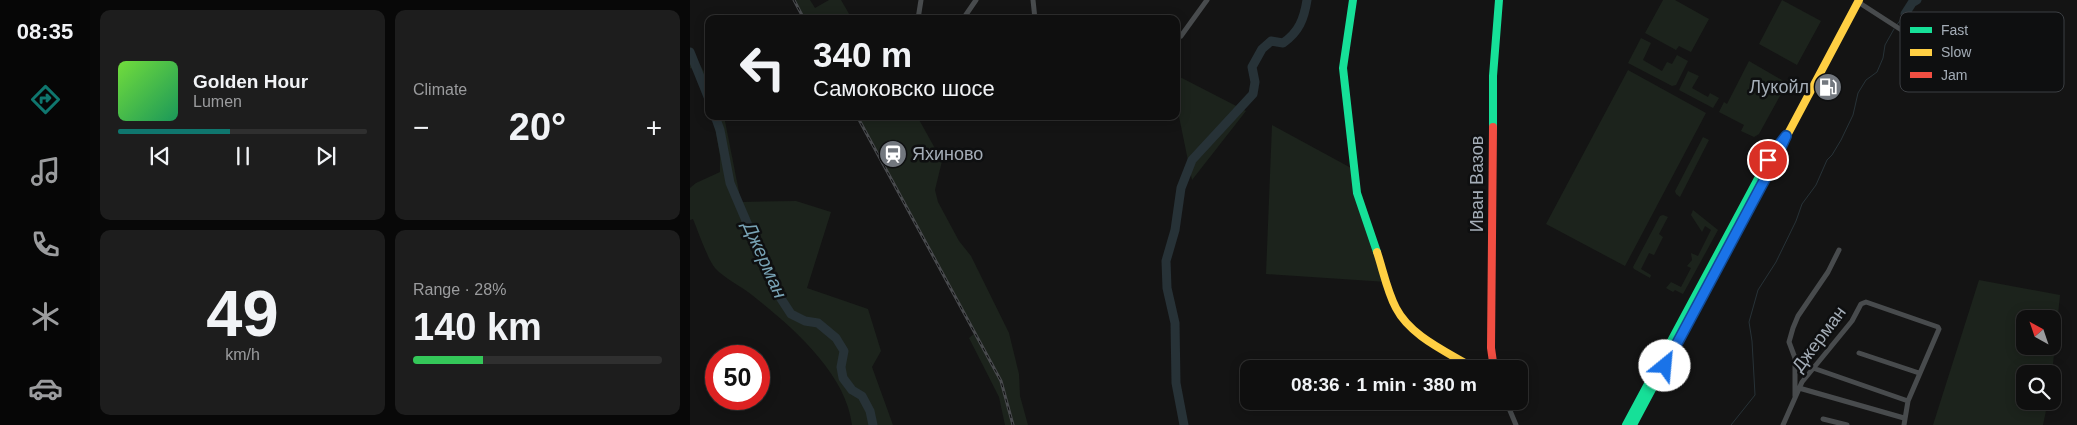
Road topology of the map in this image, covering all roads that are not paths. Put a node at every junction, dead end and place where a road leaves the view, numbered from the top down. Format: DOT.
graph roads {
  1 [pos="921,0"];
  2 [pos="976,0"];
  3 [pos="1033,0"];
  4 [pos="1207,0"];
  5 [pos="1353,0"];
  6 [pos="1499,0"];
  7 [pos="1858,1"];
  8 [pos="919,15"];
  9 [pos="966,15"];
  10 [pos="1035,15"];
  11 [pos="1900,28"];
  12 [pos="1182,36"];
  13 [pos="1786,136"];
  14 [pos="1839,250"];
  15 [pos="1859,353"];
  16 [pos="1461,360"];
  17 [pos="1493,360"];
  18 [pos="1813,368"];
  19 [pos="1919,373"];
  20 [pos="1799,388"];
  21 [pos="1795,397"];
  22 [pos="1908,401"];
  23 [pos="1510,410"];
  24 [pos="1904,418"];
  25 [pos="1823,419"];
  26 [pos="1516,425"];
  27 [pos="1626,425"];
  28 [pos="1633,425"];
  29 [pos="1784,425"];
  30 [pos="1847,425"];
  31 [pos="1904,425"];
  1 -- 8 [label="street"];
  2 -- 9 [label="street"];
  3 -- 10 [label="street"];
  4 -- 12 [label="street"];
  5 -- 16 [label="main road"];
  6 -- 17 [label="main road, Иван Вазов"];
  7 -- 11 [label="street"];
  7 -- 13 [label="main road"];
  13 -- 27 [label="main road"];
  13 -- 28 [label="main road"];
  14 -- 21 [label="street"];
  15 -- 19 [label="street"];
  18 -- 19 [label="street, Джерман"];
  18 -- 20 [label="street, Джерман"];
  18 -- 22 [label="street"];
  19 -- 22 [label="street, Джерман"];
  20 -- 21 [label="street, Джерман"];
  20 -- 24 [label="street"];
  21 -- 29 [label="street, Джерман"];
  22 -- 24 [label="street, Джерман"];
  23 -- 26 [label="street"];
  24 -- 31 [label="street, Джерман"];
  25 -- 30 [label="street"];
}
